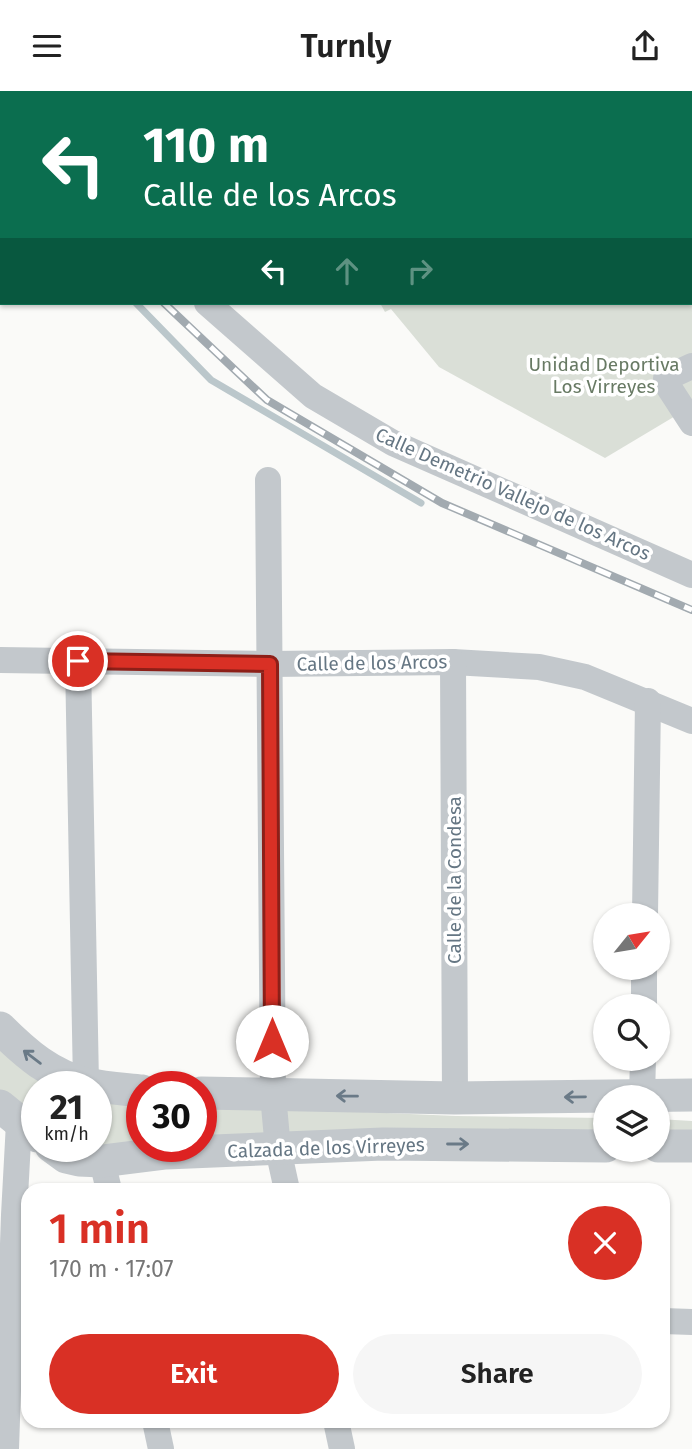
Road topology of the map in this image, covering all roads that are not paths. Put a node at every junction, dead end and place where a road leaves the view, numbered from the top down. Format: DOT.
graph roads {
  1 [pos="209,305"];
  2 [pos="692,366"];
  3 [pos="692,423"];
  4 [pos="268,480"];
  5 [pos="692,575"];
  6 [pos="0,660"];
  7 [pos="78,661"];
  8 [pos="453,662"];
  9 [pos="270,664"];
  10 [pos="648,701"];
  11 [pos="692,721"];
  12 [pos="645,903"];
  13 [pos="0,1028"];
  14 [pos="54,1071"];
  15 [pos="86,1071"];
  16 [pos="217,1093"];
  17 [pos="273,1095"];
  18 [pos="670,1095"];
  19 [pos="692,1095"];
  20 [pos="593,1097"];
  21 [pos="455,1098"];
  22 [pos="19,1122"];
  23 [pos="593,1146"];
  24 [pos="670,1146"];
  25 [pos="692,1146"];
  26 [pos="278,1149"];
  27 [pos="82,1162"];
  28 [pos="105,1175"];
  29 [pos="285,1183"];
  30 [pos="7,1215"];
  31 [pos="670,1321"];
  32 [pos="692,1322"];
  33 [pos="156,1428"];
  34 [pos="338,1428"];
  35 [pos="6,1449"];
  36 [pos="161,1449"];
  37 [pos="342,1449"];
  1 -- 5 [label="street, Calle Demetrio Vallejo de los Arcos"];
  2 -- 3 [label="street"];
  4 -- 9 [label="street"];
  6 -- 7 [label="street, Calle de los Arcos"];
  7 -- 9 [label="street, Calle de los Arcos"];
  7 -- 15 [label="street"];
  8 -- 9 [label="street, Calle de los Arcos"];
  8 -- 10 [label="street, Calle de los Arcos"];
  8 -- 21 [label="street, Calle de la Condesa"];
  9 -- 17 [label="street"];
  10 -- 11 [label="street, Calle de los Arcos"];
  10 -- 12 [label="street"];
  14 -- 13 [label="street, one-way"];
  16 -- 17 [label="street"];
  21 -- 17 [label="street, one-way"];
  17 -- 26 [label="street"];
  18 -- 19 [label="street"];
  20 -- 21 [label="street, one-way"];
  22 -- 30 [label="street"];
  26 -- 23 [label="street, Calzada de los Virreyes, one-way"];
  24 -- 25 [label="street"];
  26 -- 28 [label="street, Calzada de los Virreyes"];
  26 -- 29 [label="street"];
  27 -- 28 [label="street, Calzada de los Virreyes"];
  30 -- 35 [label="street"];
  31 -- 32 [label="street"];
  33 -- 36 [label="street"];
  34 -- 37 [label="street"];
}
